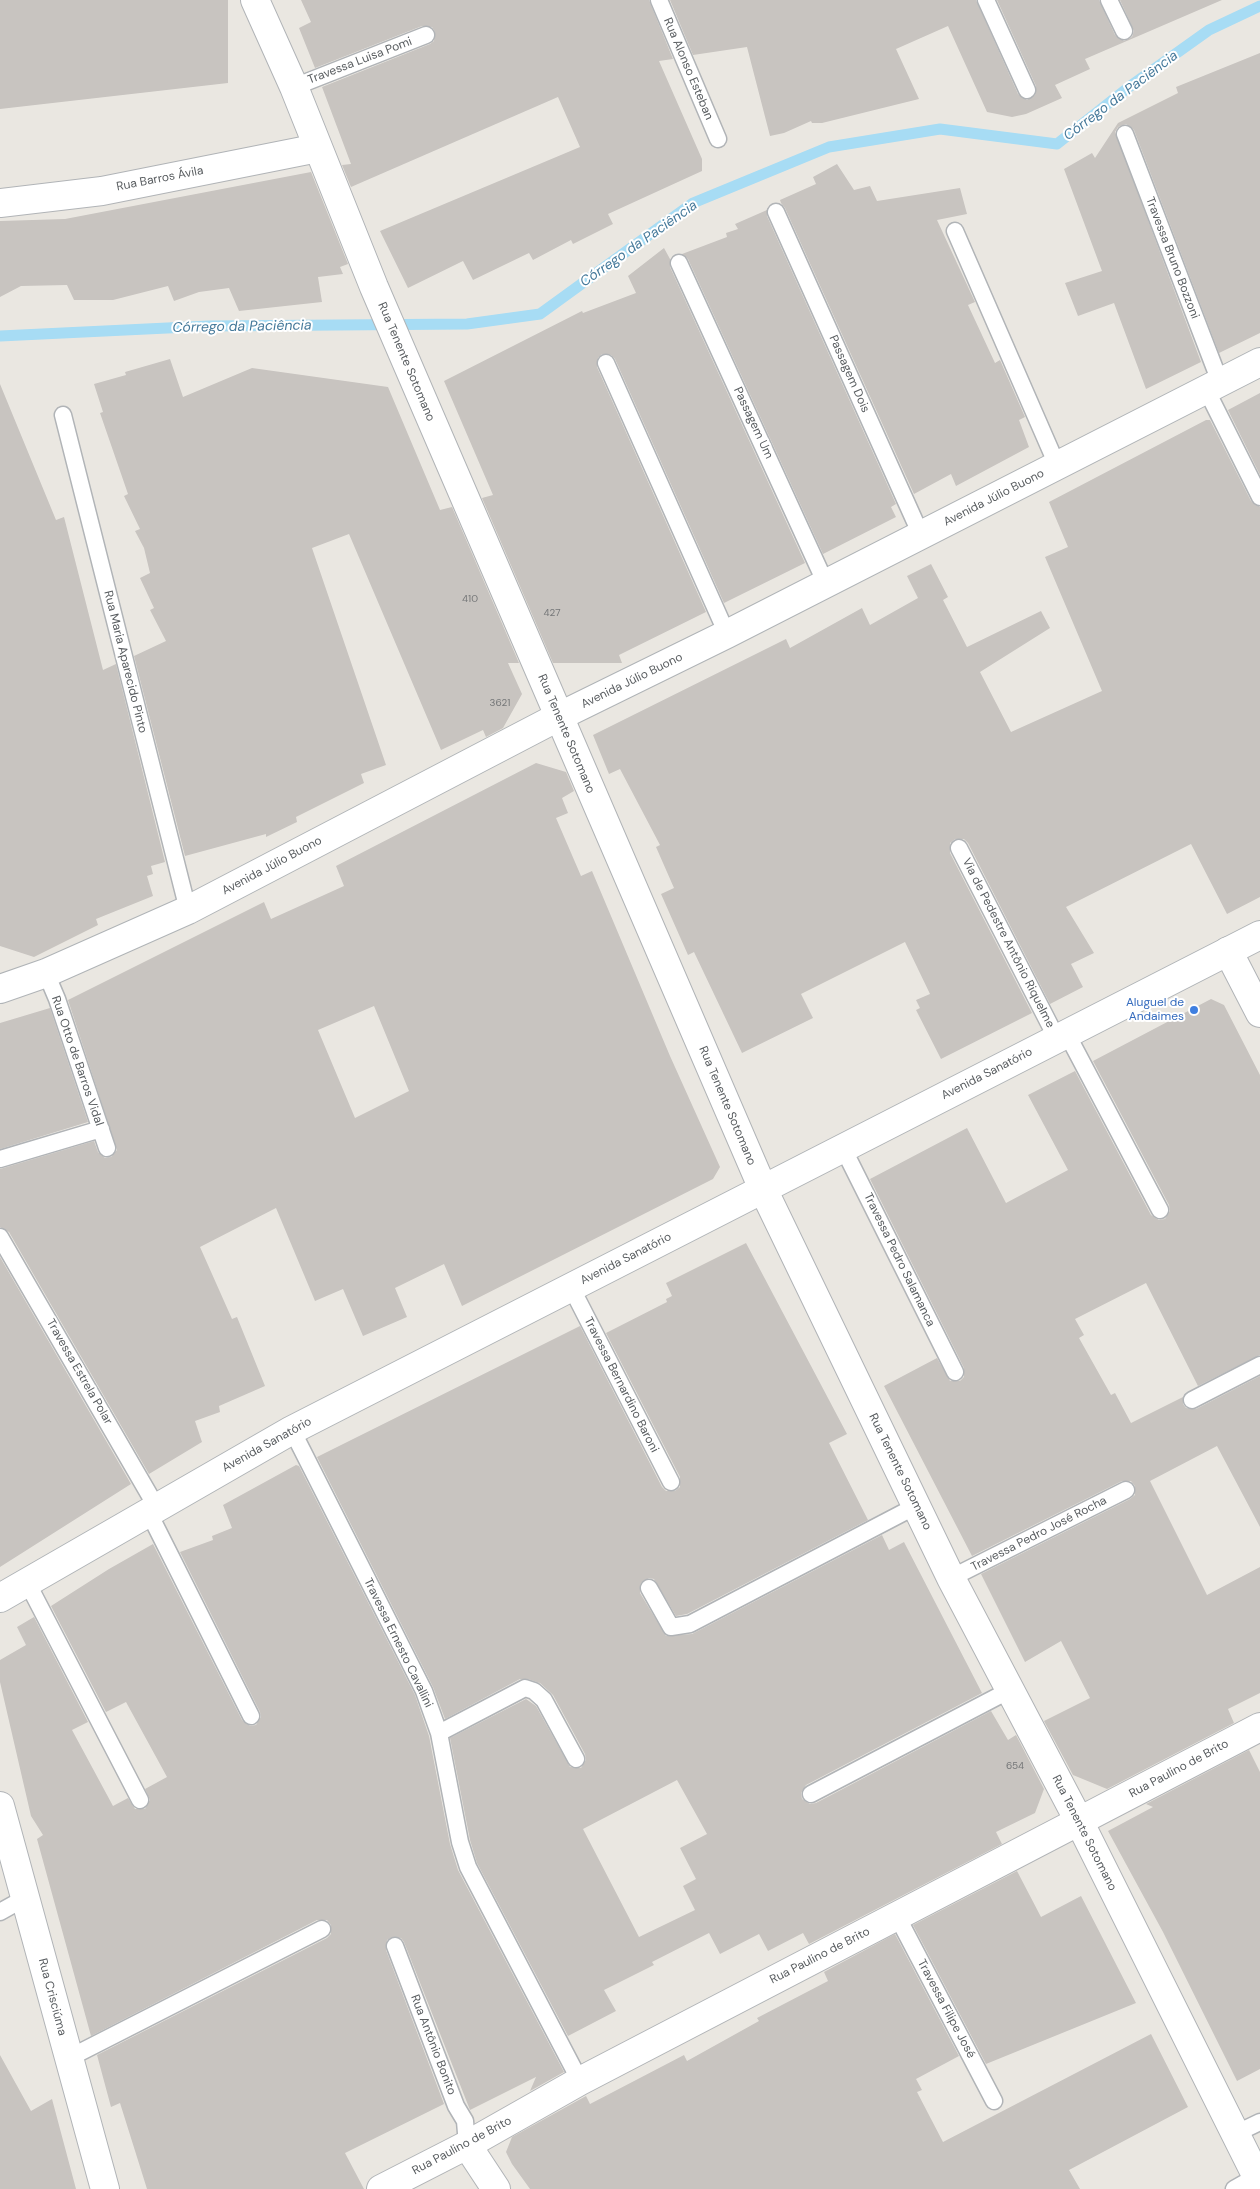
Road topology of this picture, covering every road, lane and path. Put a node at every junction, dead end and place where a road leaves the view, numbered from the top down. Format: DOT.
graph roads {
  1 [pos="255,0"];
  2 [pos="659,0"];
  3 [pos="986,0"];
  4 [pos="1108,0"];
  5 [pos="1124,31"];
  6 [pos="426,35"];
  7 [pos="294,87"];
  8 [pos="1027,90"];
  9 [pos="1125,134"];
  10 [pos="718,139"];
  11 [pos="318,148"];
  12 [pos="0,203"];
  13 [pos="776,212"];
  14 [pos="955,231"];
  15 [pos="679,263"];
  16 [pos="1260,362"];
  17 [pos="606,363"];
  18 [pos="1213,386"];
  19 [pos="63,415"];
  20 [pos="1057,465"];
  21 [pos="1260,497"];
  22 [pos="921,535"];
  23 [pos="826,584"];
  24 [pos="727,634"];
  25 [pos="558,717"];
  26 [pos="959,848"];
  27 [pos="188,910"];
  28 [pos="1260,934"];
  29 [pos="1228,951"];
  30 [pos="46,974"];
  31 [pos="0,989"];
  32 [pos="1260,1013"];
  33 [pos="1062,1036"];
  34 [pos="101,1129"];
  35 [pos="107,1148"];
  36 [pos="843,1148"];
  37 [pos="0,1159"];
  38 [pos="762,1189"];
  39 [pos="1160,1210"];
  40 [pos="0,1237"];
  41 [pos="572,1287"];
  42 [pos="1260,1365"];
  43 [pos="955,1372"];
  44 [pos="1192,1400"];
  45 [pos="292,1430"];
  46 [pos="671,1482"];
  47 [pos="1126,1490"];
  48 [pos="916,1506"];
  49 [pos="153,1510"];
  50 [pos="951,1578"];
  51 [pos="27,1582"];
  52 [pos="648,1588"];
  53 [pos="0,1598"];
  54 [pos="1010,1690"];
  55 [pos="251,1716"];
  56 [pos="1260,1727"];
  57 [pos="439,1733"];
  58 [pos="576,1759"];
  59 [pos="811,1794"];
  60 [pos="140,1800"];
  61 [pos="0,1806"];
  62 [pos="1079,1821"];
  63 [pos="25,1898"];
  64 [pos="0,1912"];
  65 [pos="898,1916"];
  66 [pos="322,1929"];
  67 [pos="395,1946"];
  68 [pos="69,2058"];
  69 [pos="580,2082"];
  70 [pos="994,2101"];
  71 [pos="1260,2122"];
  72 [pos="1235,2134"];
  73 [pos="467,2145"];
  74 [pos="1250,2183"];
  75 [pos="105,2189"];
  76 [pos="381,2189"];
  77 [pos="496,2189"];
  1 -- 7 [label="street, Rua Tenente Sotomano"];
  2 -- 10 [label="lane, Rua Alonso Esteban"];
  3 -- 8 [label="lane"];
  4 -- 5 [label="lane"];
  6 -- 7 [label="lane, Travessa Luisa Pomi"];
  7 -- 11 [label="street, Rua Tenente Sotomano"];
  9 -- 18 [label="lane, Travessa Bruno Bozzoni"];
  11 -- 12 [label="street, Rua Barros Ávila"];
  11 -- 25 [label="street, Rua Tenente Sotomano"];
  13 -- 22 [label="lane, Passagem Dois"];
  14 -- 20 [label="lane"];
  15 -- 23 [label="lane, Passagem Um"];
  16 -- 18 [label="street, Avenida Júlio Buono"];
  17 -- 24 [label="lane"];
  18 -- 20 [label="street, Avenida Júlio Buono"];
  18 -- 21 [label="lane, Travessa Bruno Bozzoni"];
  19 -- 27 [label="lane, Rua Maria Aparecido Pinto"];
  20 -- 22 [label="street, Avenida Júlio Buono"];
  22 -- 23 [label="street, Avenida Júlio Buono"];
  23 -- 24 [label="street, Avenida Júlio Buono"];
  24 -- 25 [label="street, Avenida Júlio Buono"];
  25 -- 27 [label="street, Avenida Júlio Buono"];
  25 -- 38 [label="street, Rua Tenente Sotomano"];
  26 -- 33 [label="lane, Via de Pedestre Antônio Riquelme"];
  27 -- 30 [label="street, Avenida Júlio Buono"];
  28 -- 29 [label="street, Avenida Sanatório"];
  29 -- 32 [label="street"];
  29 -- 33 [label="street, Avenida Sanatório"];
  30 -- 31 [label="street, Avenida Júlio Buono"];
  30 -- 34 [label="lane, Rua Otto de Barros Vidal"];
  33 -- 36 [label="street, Avenida Sanatório"];
  33 -- 39 [label="lane, Via de Pedestre Antônio Riquelme"];
  34 -- 35 [label="lane, Rua Otto de Barros Vidal"];
  34 -- 37 [label="lane"];
  36 -- 38 [label="street, Avenida Sanatório"];
  36 -- 43 [label="lane, Travessa Pedro Salamanca"];
  38 -- 41 [label="street, Avenida Sanatório"];
  38 -- 48 [label="street, Rua Tenente Sotomano"];
  40 -- 49 [label="lane, Travessa Estrela Polar"];
  41 -- 45 [label="street, Avenida Sanatório"];
  41 -- 46 [label="lane, Travessa Bernardino Baroni"];
  42 -- 44 [label="lane"];
  45 -- 49 [label="street, Avenida Sanatório"];
  45 -- 57 [label="lane, Travessa Ernesto Cavallini"];
  47 -- 50 [label="lane, Travessa Pedro José Rocha"];
  48 -- 50 [label="street, Rua Tenente Sotomano"];
  48 -- 52 [label="lane"];
  49 -- 51 [label="street, Avenida Sanatório"];
  49 -- 55 [label="lane, Travessa Estrela Polar"];
  50 -- 54 [label="street, Rua Tenente Sotomano"];
  51 -- 53 [label="street, Avenida Sanatório"];
  51 -- 60 [label="lane"];
  54 -- 59 [label="lane"];
  54 -- 62 [label="street, Rua Tenente Sotomano"];
  56 -- 62 [label="street, Rua Paulino de Brito"];
  57 -- 58 [label="lane"];
  57 -- 69 [label="lane, Travessa Ernesto Cavallini"];
  61 -- 63 [label="street, Rua Crisciúma"];
  62 -- 65 [label="street, Rua Paulino de Brito"];
  62 -- 72 [label="street, Rua Tenente Sotomano"];
  63 -- 64 [label="lane"];
  63 -- 68 [label="street, Rua Crisciúma"];
  65 -- 69 [label="street, Rua Paulino de Brito"];
  65 -- 70 [label="lane, Travessa Filipe José"];
  66 -- 68 [label="lane"];
  67 -- 73 [label="lane, Rua Antônio Bonito"];
  68 -- 75 [label="street, Rua Crisciúma"];
  69 -- 73 [label="street, Rua Paulino de Brito"];
  71 -- 72 [label="lane"];
  72 -- 74 [label="street, Rua Tenente Sotomano"];
  73 -- 76 [label="street, Rua Paulino de Brito"];
  73 -- 77 [label="street"];
}
